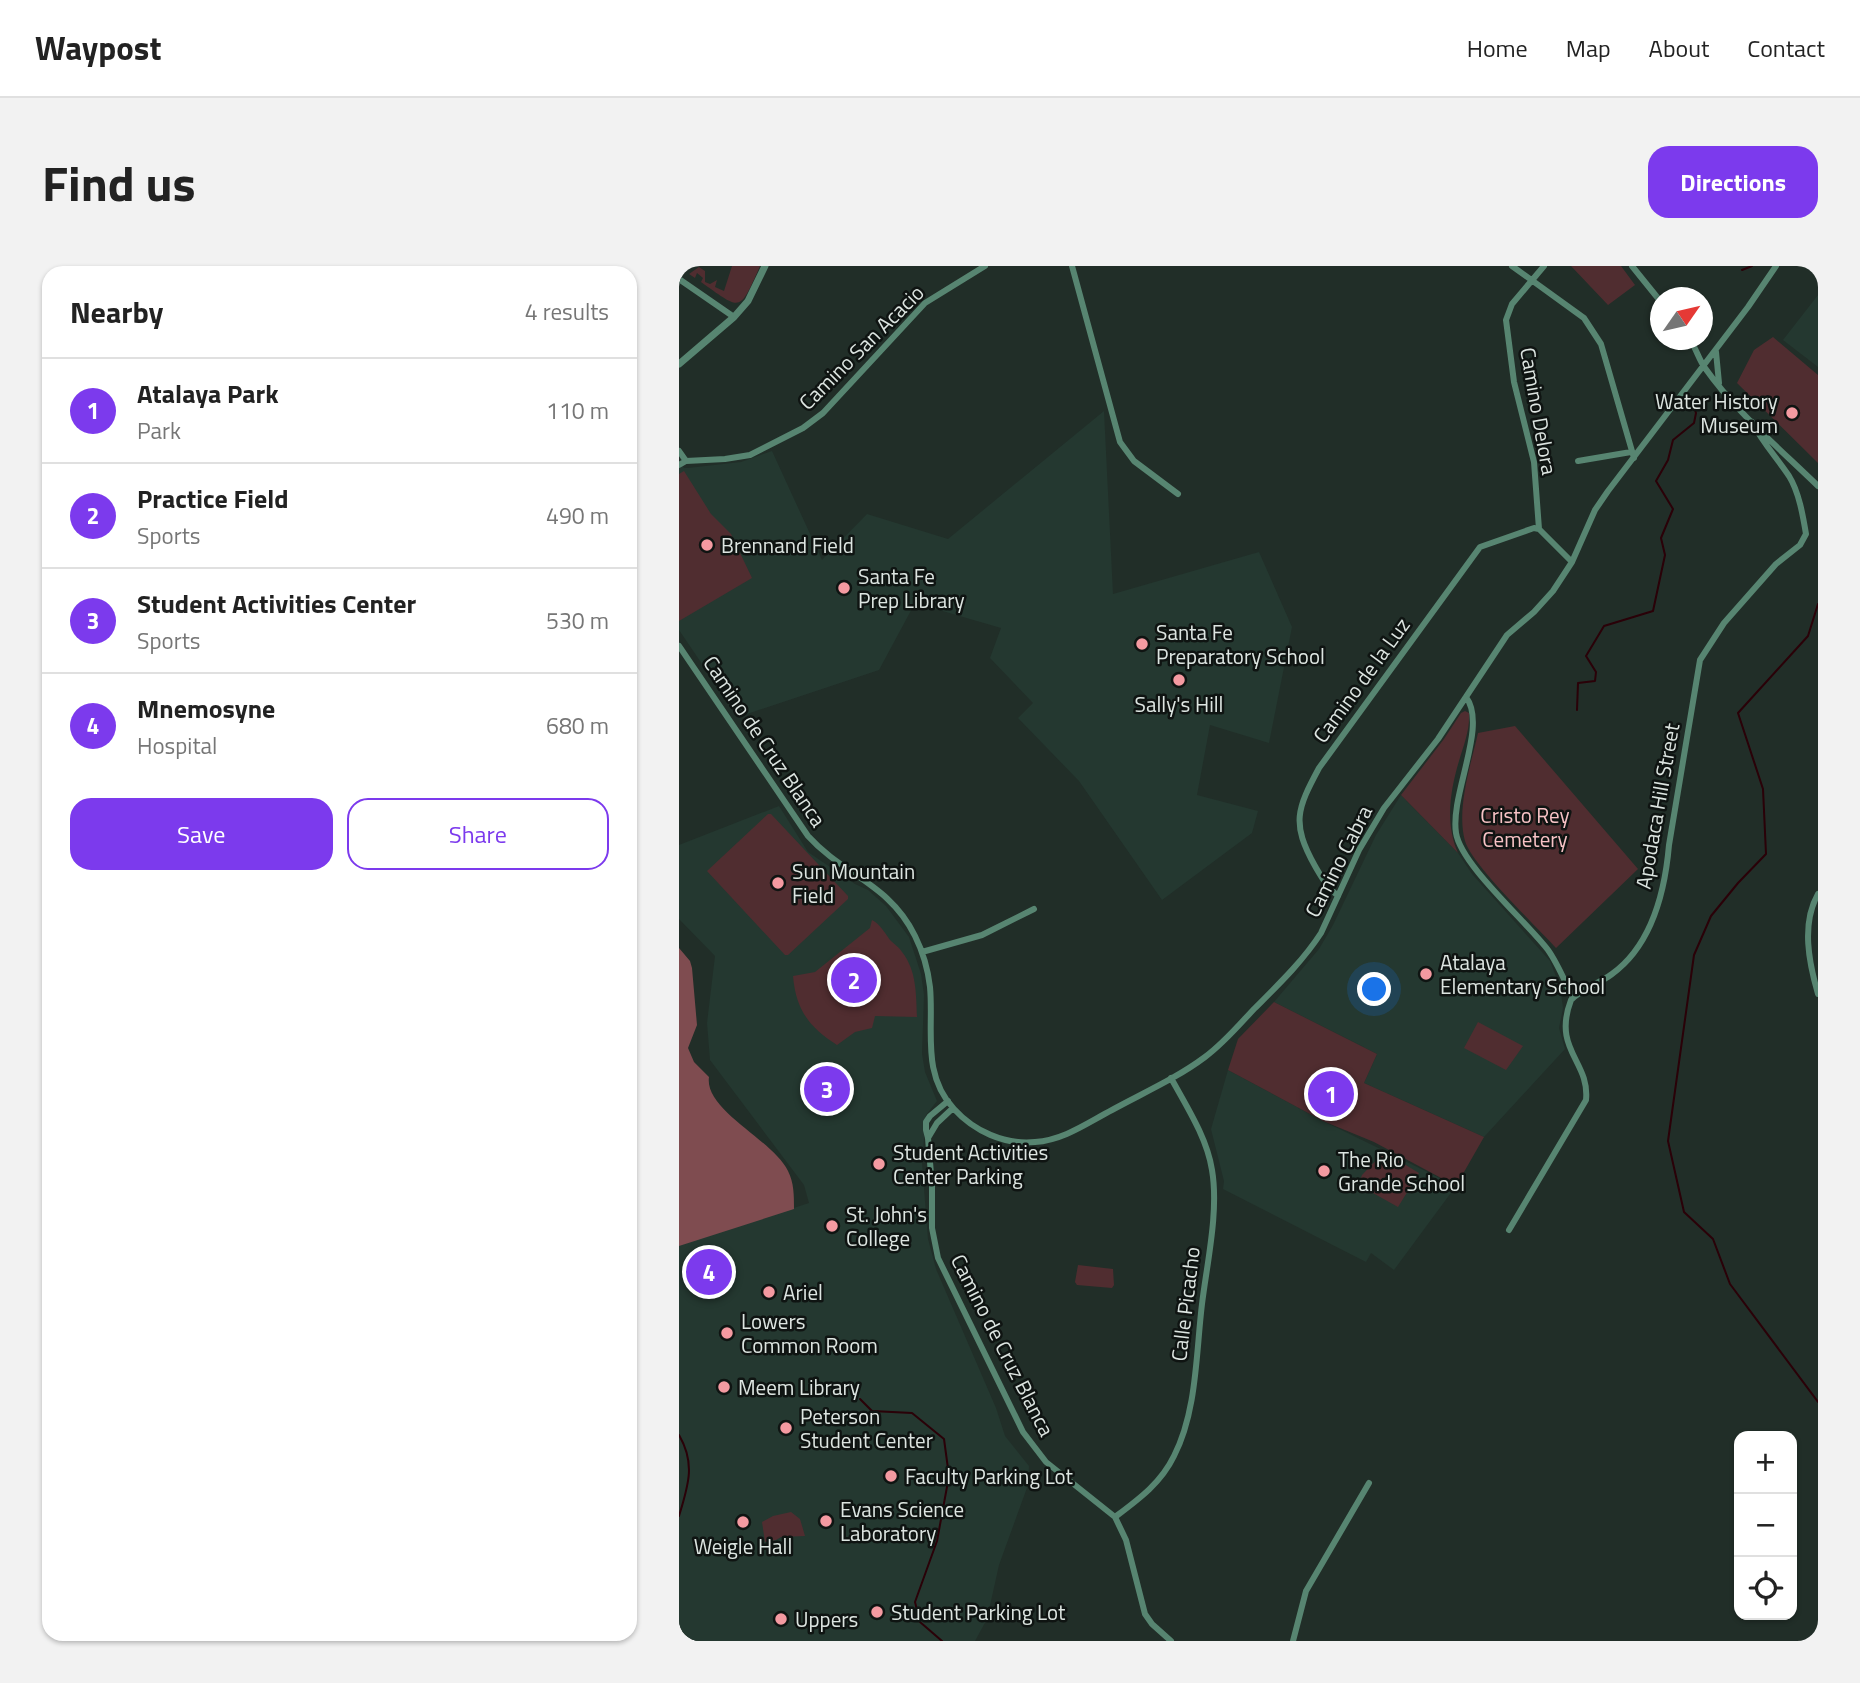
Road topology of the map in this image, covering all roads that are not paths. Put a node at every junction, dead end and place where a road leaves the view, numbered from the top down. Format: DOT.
graph roads {
  1 [pos="765,266"];
  2 [pos="985,266"];
  3 [pos="1072,266"];
  4 [pos="1512,266"];
  5 [pos="1544,266"];
  6 [pos="1632,266"];
  7 [pos="1776,266"];
  8 [pos="679,279"];
  9 [pos="1531,282"];
  10 [pos="1650,288"];
  11 [pos="734,317"];
  12 [pos="1695,350"];
  13 [pos="1716,351"];
  14 [pos="679,363"];
  15 [pos="1703,366"];
  16 [pos="1719,385"];
  17 [pos="1752,422"];
  18 [pos="679,451"];
  19 [pos="1632,455"];
  20 [pos="1578,461"];
  21 [pos="682,463"];
  22 [pos="1818,486"];
  23 [pos="1178,494"];
  24 [pos="1539,529"];
  25 [pos="1572,562"];
  26 [pos="679,646"];
  27 [pos="1466,697"];
  28 [pos="1818,894"];
  29 [pos="1338,896"];
  30 [pos="1034,909"];
  31 [pos="922,952"];
  32 [pos="1818,994"];
  33 [pos="1573,998"];
  34 [pos="1171,1078"];
  35 [pos="950,1104"];
  36 [pos="1510,1230"];
  37 [pos="1369,1483"];
  38 [pos="1115,1517"];
  39 [pos="1171,1641"];
  40 [pos="1293,1641"];
  1 -- 11 [label="street"];
  2 -- 21 [label="street, Camino San Acacio"];
  3 -- 23 [label="street"];
  4 -- 9 [label="street"];
  5 -- 9 [label="street, Camino Delora"];
  6 -- 10 [label="street"];
  7 -- 13 [label="street, Camino Cabra"];
  8 -- 11 [label="street"];
  9 -- 19 [label="street"];
  9 -- 24 [label="street, Camino Delora"];
  11 -- 14 [label="street"];
  12 -- 15 [label="street"];
  13 -- 15 [label="street, Camino Cabra"];
  13 -- 16 [label="street"];
  15 -- 16 [label="street"];
  15 -- 19 [label="street, Camino Cabra"];
  16 -- 17 [label="street"];
  17 -- 22 [label="street"];
  17 -- 33 [label="street, Apodaca Hill Street"];
  18 -- 21 [label="street"];
  19 -- 20 [label="street"];
  19 -- 25 [label="street, Camino Cabra"];
  24 -- 25 [label="street"];
  24 -- 29 [label="street, Camino de la Luz"];
  25 -- 27 [label="street, Camino Cabra"];
  26 -- 31 [label="street, Camino de Cruz Blanca"];
  27 -- 29 [label="street, Camino Cabra"];
  27 -- 33 [label="street"];
  28 -- 32 [label="street"];
  29 -- 34 [label="street, Camino Cabra"];
  30 -- 31 [label="street"];
  31 -- 35 [label="street, Camino de Cruz Blanca"];
  33 -- 36 [label="street"];
  34 -- 35 [label="street, Camino Cabra"];
  34 -- 38 [label="street, Calle Picacho"];
  35 -- 38 [label="street, Camino de Cruz Blanca"];
  37 -- 40 [label="street"];
  38 -- 39 [label="street, Camino de Cruz Blanca"];
}
